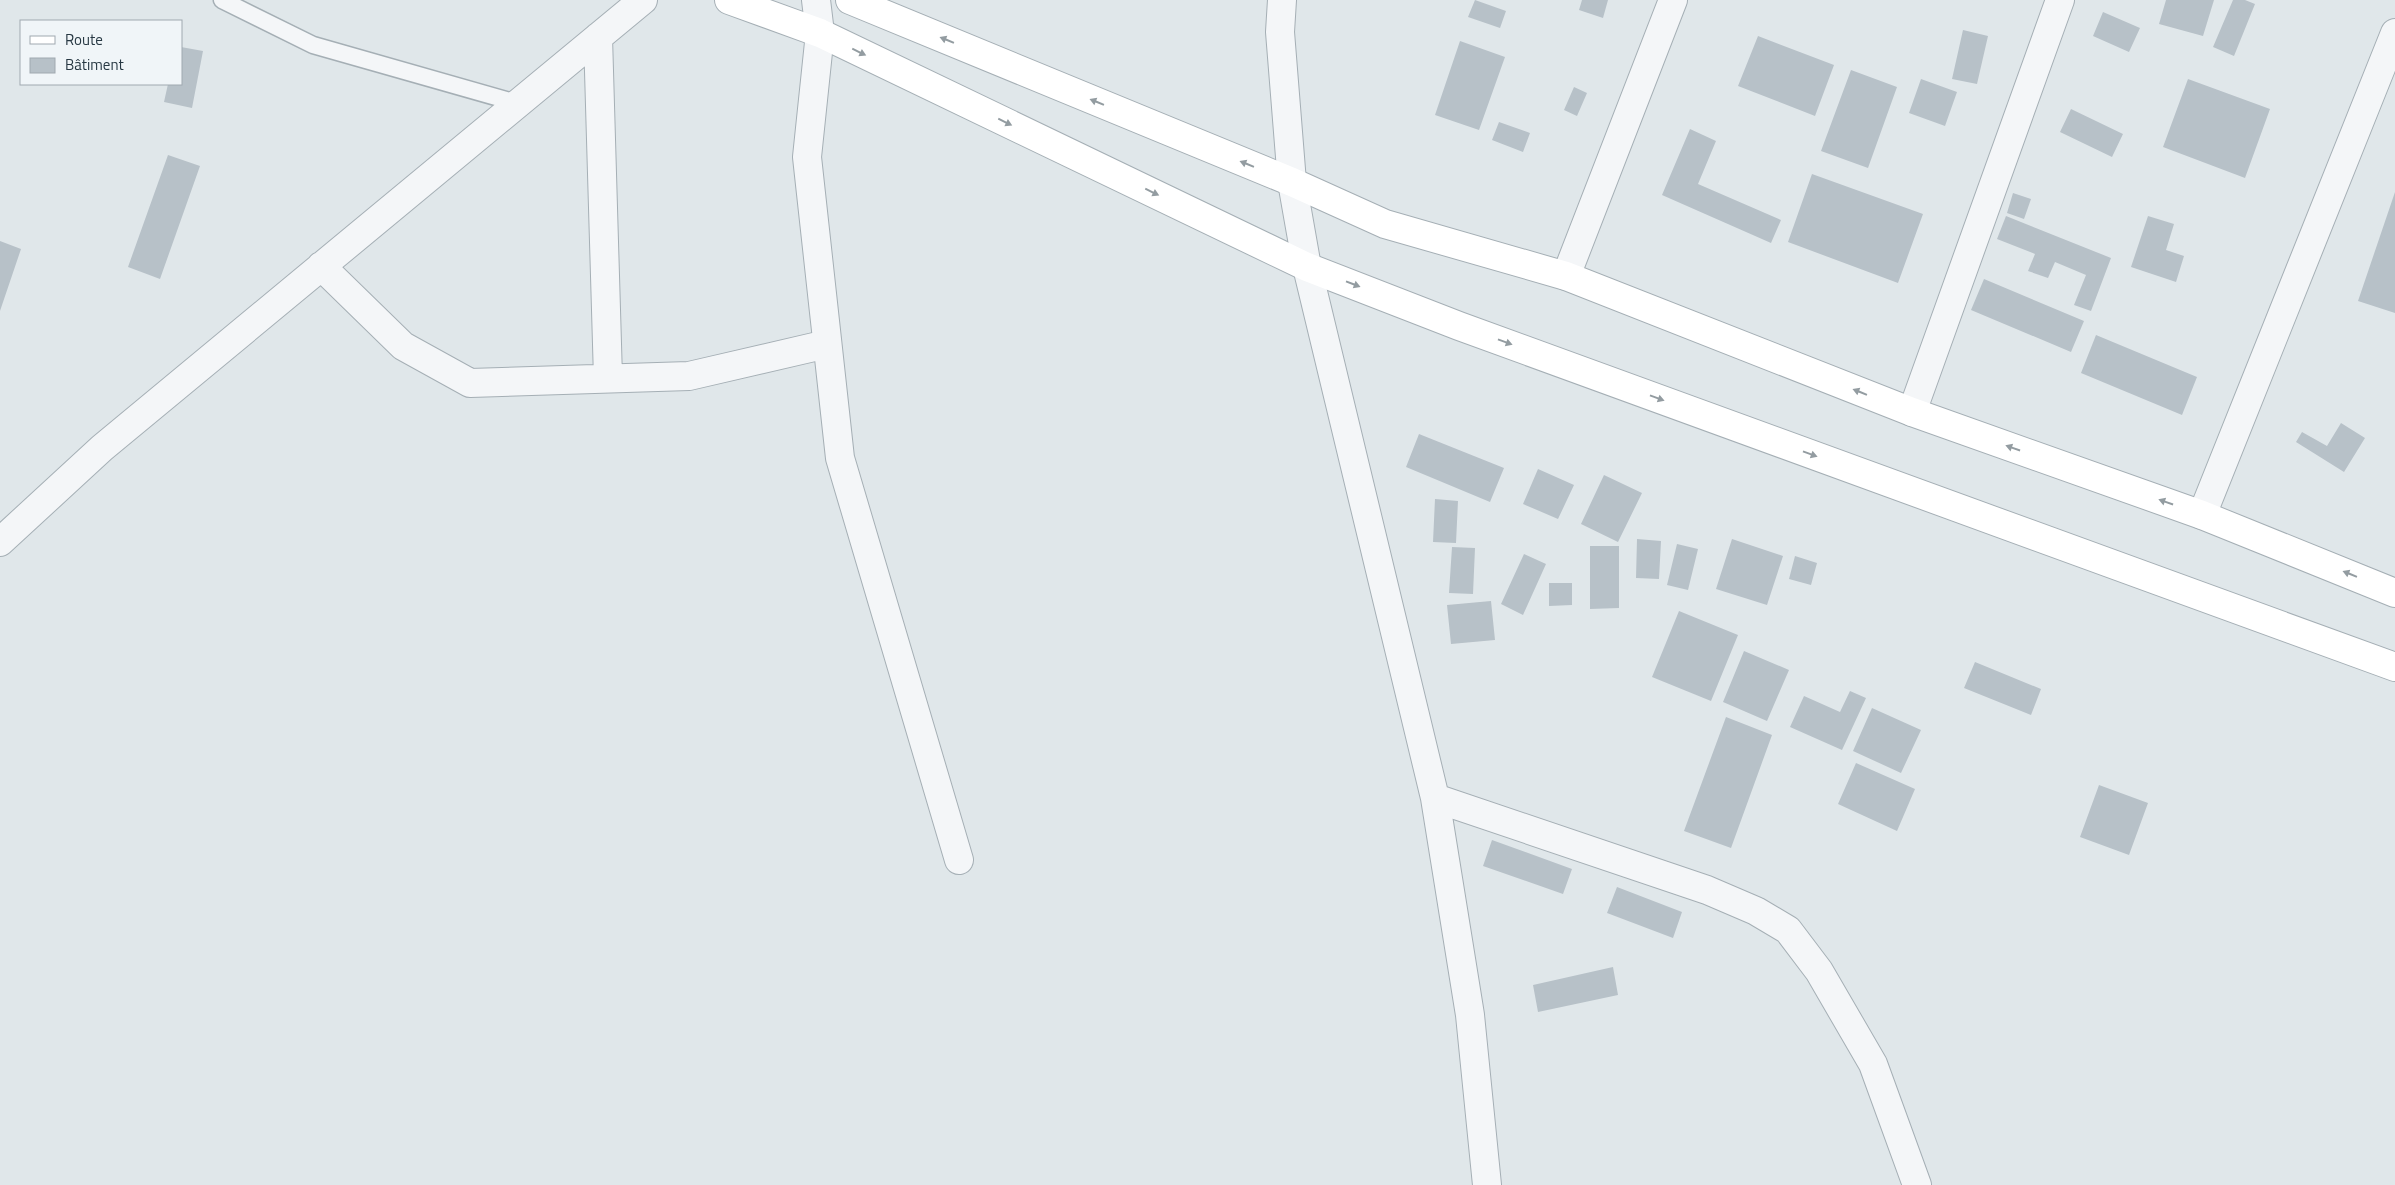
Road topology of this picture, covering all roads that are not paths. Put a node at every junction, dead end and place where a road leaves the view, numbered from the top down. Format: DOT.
graph roads {
  1 [pos="222,0"];
  2 [pos="643,0"];
  3 [pos="729,0"];
  4 [pos="816,0"];
  5 [pos="850,0"];
  6 [pos="1282,0"];
  7 [pos="1672,0"];
  8 [pos="2060,0"];
  9 [pos="764,6"];
  10 [pos="2395,33"];
  11 [pos="820,34"];
  12 [pos="598,37"];
  13 [pos="2385,93"];
  14 [pos="517,104"];
  15 [pos="1292,182"];
  16 [pos="321,266"];
  17 [pos="1307,267"];
  18 [pos="1566,276"];
  19 [pos="827,344"];
  20 [pos="608,378"];
  21 [pos="1912,412"];
  22 [pos="2202,514"];
  23 [pos="0,542"];
  24 [pos="2395,593"];
  25 [pos="2395,667"];
  26 [pos="1435,798"];
  27 [pos="960,860"];
  28 [pos="1487,1185"];
  29 [pos="1917,1185"];
  1 -- 14 [label="lane"];
  2 -- 12 [label="street"];
  3 -- 9 [label="main road"];
  4 -- 11 [label="street"];
  15 -- 5 [label="main road, one-way"];
  6 -- 15 [label="street"];
  7 -- 18 [label="street"];
  8 -- 21 [label="street"];
  9 -- 11 [label="main road"];
  10 -- 13 [label="street"];
  11 -- 17 [label="main road, one-way"];
  11 -- 19 [label="street"];
  12 -- 14 [label="street"];
  12 -- 20 [label="street"];
  13 -- 22 [label="street"];
  14 -- 16 [label="street"];
  15 -- 17 [label="street"];
  15 -- 18 [label="main road"];
  16 -- 20 [label="street"];
  16 -- 23 [label="street"];
  17 -- 25 [label="main road, one-way"];
  17 -- 26 [label="street"];
  21 -- 18 [label="main road, one-way"];
  19 -- 20 [label="street"];
  19 -- 27 [label="street"];
  22 -- 21 [label="main road, one-way"];
  24 -- 22 [label="main road, one-way"];
  26 -- 28 [label="street"];
  26 -- 29 [label="street"];
}
